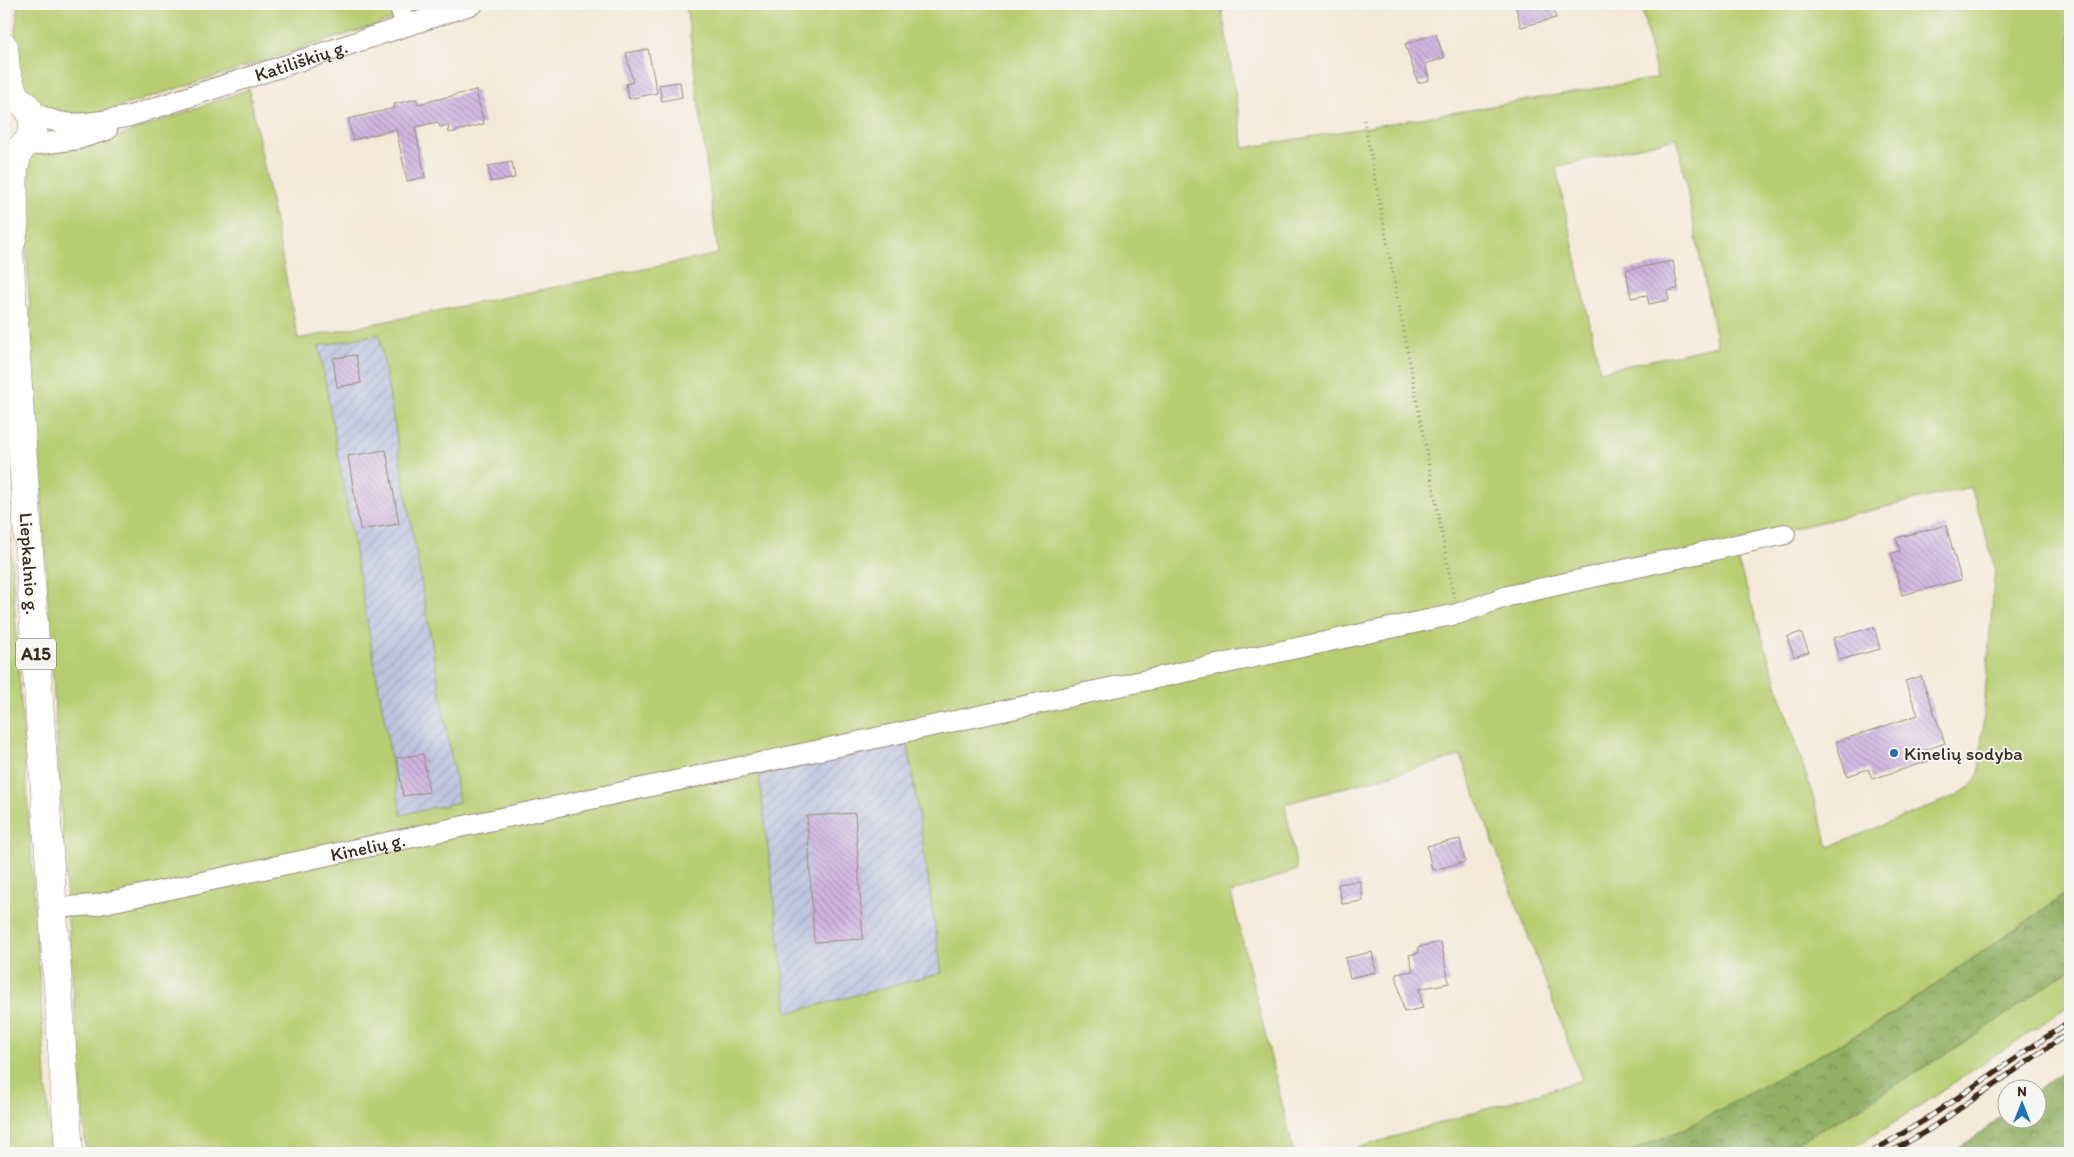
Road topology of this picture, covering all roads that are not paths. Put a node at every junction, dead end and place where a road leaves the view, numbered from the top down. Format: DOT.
graph roads {
  1 [pos="399,4"];
  2 [pos="473,4"];
  3 [pos="406,26"];
  4 [pos="4,47"];
  5 [pos="16,101"];
  6 [pos="128,117"];
  7 [pos="16,151"];
  8 [pos="7,241"];
  9 [pos="1785,534"];
  10 [pos="53,908"];
  11 [pos="69,1153"];
  1 -- 3 [label="street"];
  2 -- 3 [label="street, Katiliškių g."];
  3 -- 6 [label="street, Katiliškių g."];
  4 -- 5 [label="highway, Liepkalnio g. / A15"];
  5 -- 6 [label="street, Katiliškių g."];
  5 -- 7 [label="highway, Liepkalnio g. / A15"];
  6 -- 7 [label="street, Katiliškių g."];
  7 -- 8 [label="highway, Liepkalnio g. / A15"];
  8 -- 10 [label="highway, Liepkalnio g. / A15"];
  9 -- 10 [label="street, Kinelių g."];
  10 -- 11 [label="highway, A15"];
}
